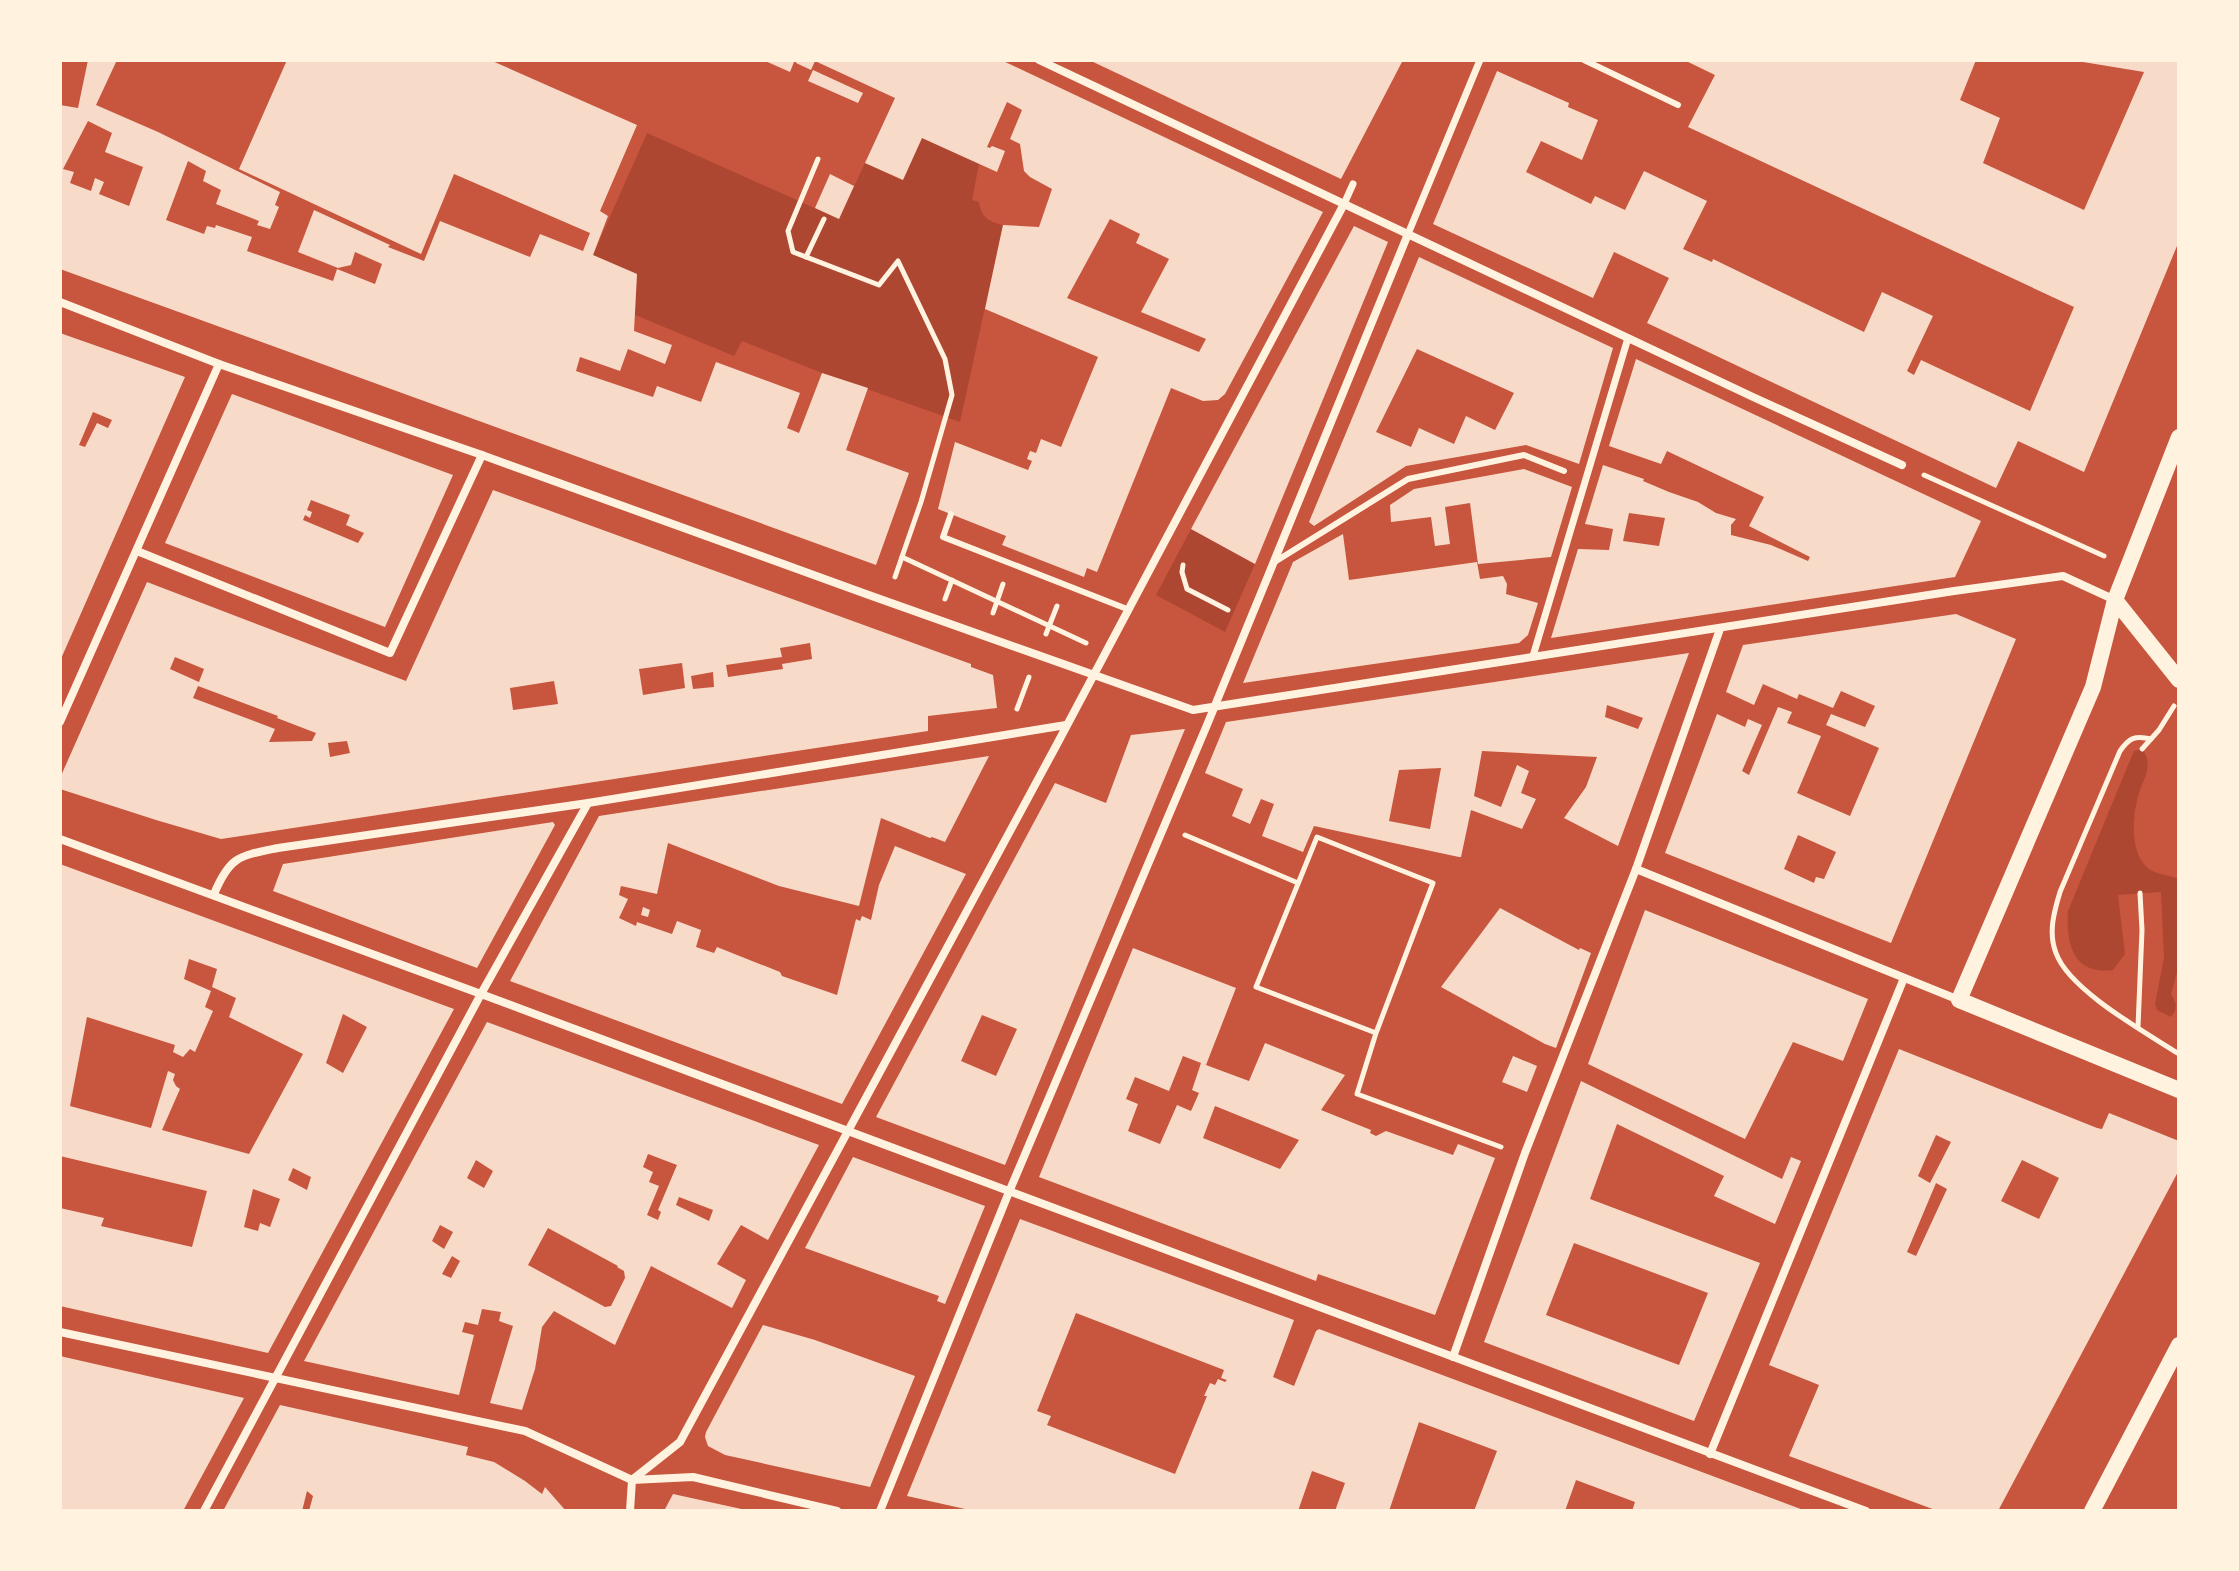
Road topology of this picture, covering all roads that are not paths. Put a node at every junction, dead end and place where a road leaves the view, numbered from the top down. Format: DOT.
graph roads {
  1 [pos="1039,60"];
  2 [pos="1480,60"];
  3 [pos="1584,60"];
  4 [pos="1678,105"];
  5 [pos="1353,184"];
  6 [pos="1344,204"];
  7 [pos="1408,234"];
  8 [pos="60,302"];
  9 [pos="1628,338"];
  10 [pos="219,364"];
  11 [pos="2179,437"];
  12 [pos="482,455"];
  13 [pos="1902,465"];
  14 [pos="1564,471"];
  15 [pos="951,514"];
  16 [pos="137,551"];
  17 [pos="1273,563"];
  18 [pos="2115,600"];
  19 [pos="1127,609"];
  20 [pos="1720,629"];
  21 [pos="1533,656"];
  22 [pos="1093,674"];
  23 [pos="2179,680"];
  24 [pos="1215,706"];
  25 [pos="60,722"];
  26 [pos="1066,725"];
  27 [pos="588,803"];
  28 [pos="60,839"];
  29 [pos="1636,869"];
  30 [pos="214,894"];
  31 [pos="1904,978"];
  32 [pos="481,994"];
  33 [pos="1959,1000"];
  34 [pos="2179,1090"];
  35 [pos="848,1132"];
  36 [pos="1009,1192"];
  37 [pos="60,1332"];
  38 [pos="2179,1345"];
  39 [pos="1453,1357"];
  40 [pos="276,1377"];
  41 [pos="1710,1454"];
  42 [pos="632,1480"];
  43 [pos="204,1511"];
  44 [pos="630,1511"];
  45 [pos="837,1511"];
  46 [pos="880,1511"];
  47 [pos="1866,1511"];
  48 [pos="2092,1511"];
  1 -- 6 [label="street"];
  2 -- 7 [label="street"];
  3 -- 4 [label="lane"];
  5 -- 6 [label="street"];
  6 -- 7 [label="street"];
  6 -- 19 [label="street"];
  7 -- 9 [label="street"];
  7 -- 17 [label="street"];
  8 -- 10 [label="street"];
  9 -- 13 [label="street"];
  9 -- 21 [label="street"];
  10 -- 12 [label="street"];
  10 -- 16 [label="street"];
  11 -- 18 [label="main road"];
  12 -- 16 [label="street"];
  12 -- 22 [label="street"];
  14 -- 17 [label="lane"];
  15 -- 19 [label="lane"];
  16 -- 25 [label="street"];
  17 -- 24 [label="street"];
  18 -- 20 [label="street"];
  18 -- 23 [label="main road"];
  18 -- 33 [label="main road"];
  19 -- 22 [label="street"];
  20 -- 21 [label="street"];
  20 -- 29 [label="street"];
  21 -- 24 [label="street"];
  22 -- 24 [label="street"];
  22 -- 26 [label="street"];
  24 -- 36 [label="street"];
  26 -- 27 [label="street"];
  26 -- 35 [label="street"];
  27 -- 30 [label="street"];
  27 -- 32 [label="street"];
  28 -- 30 [label="street"];
  29 -- 31 [label="street"];
  29 -- 39 [label="street"];
  30 -- 32 [label="street"];
  31 -- 33 [label="street"];
  31 -- 41 [label="street"];
  32 -- 35 [label="street"];
  32 -- 40 [label="street"];
  33 -- 34 [label="main road"];
  35 -- 36 [label="street"];
  35 -- 42 [label="street"];
  36 -- 39 [label="street"];
  36 -- 46 [label="street"];
  37 -- 40 [label="street"];
  38 -- 48 [label="main road"];
  39 -- 41 [label="street"];
  40 -- 42 [label="street"];
  40 -- 43 [label="street"];
  41 -- 47 [label="street"];
  42 -- 44 [label="street"];
  42 -- 45 [label="street"];
}
